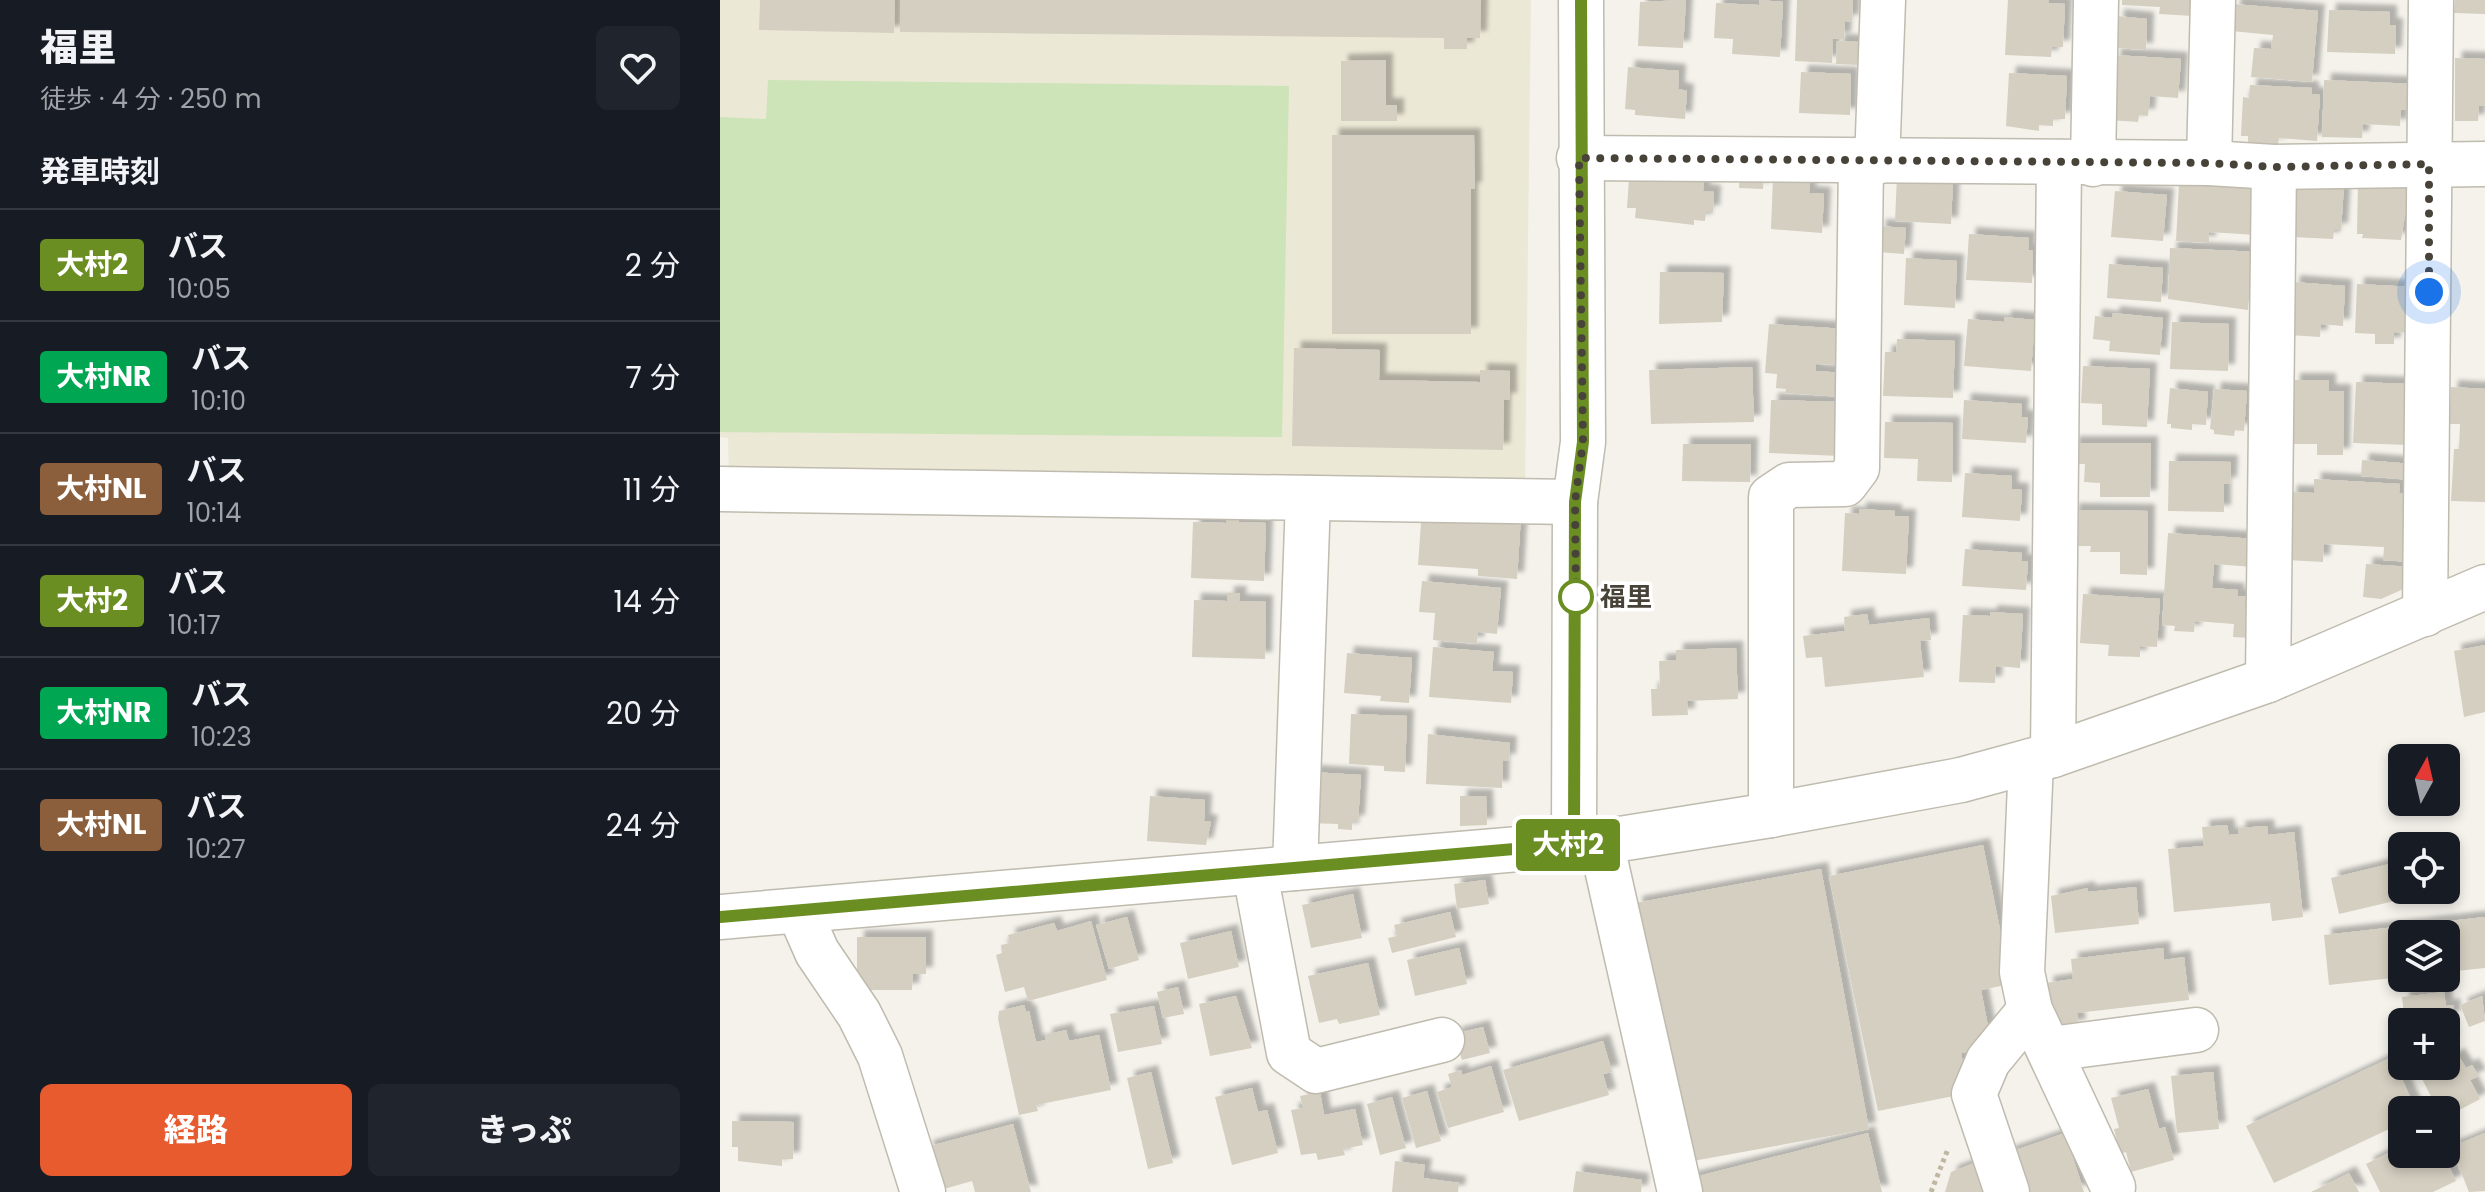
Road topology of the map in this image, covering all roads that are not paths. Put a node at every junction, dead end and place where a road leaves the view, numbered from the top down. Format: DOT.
graph roads {
  1 [pos="1581,0"];
  2 [pos="1883,0"];
  3 [pos="2096,0"];
  4 [pos="2213,0"];
  5 [pos="2431,0"];
  6 [pos="1579,158"];
  7 [pos="1869,162"];
  8 [pos="2076,163"];
  9 [pos="2209,163"];
  10 [pos="2429,164"];
  11 [pos="2485,164"];
  12 [pos="2274,167"];
  13 [pos="720,489"];
  14 [pos="1308,498"];
  15 [pos="1575,502"];
  16 [pos="2485,587"];
  17 [pos="2425,614"];
  18 [pos="2268,680"];
  19 [pos="2042,758"];
  20 [pos="1771,815"];
  21 [pos="1588,843"];
  22 [pos="1275,871"];
  23 [pos="799,911"];
  24 [pos="720,917"];
  25 [pos="2030,1010"];
  26 [pos="2196,1030"];
  27 [pos="1416,1033"];
  28 [pos="2051,1049"];
  29 [pos="2113,1187"];
  30 [pos="923,1192"];
  31 [pos="1680,1192"];
  32 [pos="2007,1192"];
  1 -- 6 [label="street"];
  2 -- 7 [label="street"];
  3 -- 8 [label="street"];
  4 -- 9 [label="street"];
  5 -- 10 [label="street"];
  6 -- 7 [label="street"];
  6 -- 15 [label="street"];
  7 -- 8 [label="street"];
  7 -- 20 [label="street"];
  8 -- 9 [label="street"];
  8 -- 19 [label="street"];
  9 -- 12 [label="street"];
  10 -- 11 [label="street"];
  10 -- 12 [label="street"];
  10 -- 17 [label="street"];
  12 -- 18 [label="street"];
  13 -- 14 [label="street"];
  14 -- 15 [label="street"];
  14 -- 22 [label="street"];
  15 -- 21 [label="street"];
  16 -- 17 [label="street"];
  17 -- 18 [label="street"];
  18 -- 19 [label="street"];
  19 -- 20 [label="street"];
  19 -- 25 [label="street"];
  20 -- 21 [label="street"];
  21 -- 22 [label="street"];
  21 -- 31 [label="street"];
  22 -- 23 [label="street"];
  22 -- 27 [label="street"];
  23 -- 24 [label="street"];
  23 -- 30 [label="street"];
  25 -- 28 [label="street"];
  25 -- 32 [label="street"];
  26 -- 28 [label="street"];
  28 -- 29 [label="street"];
}
